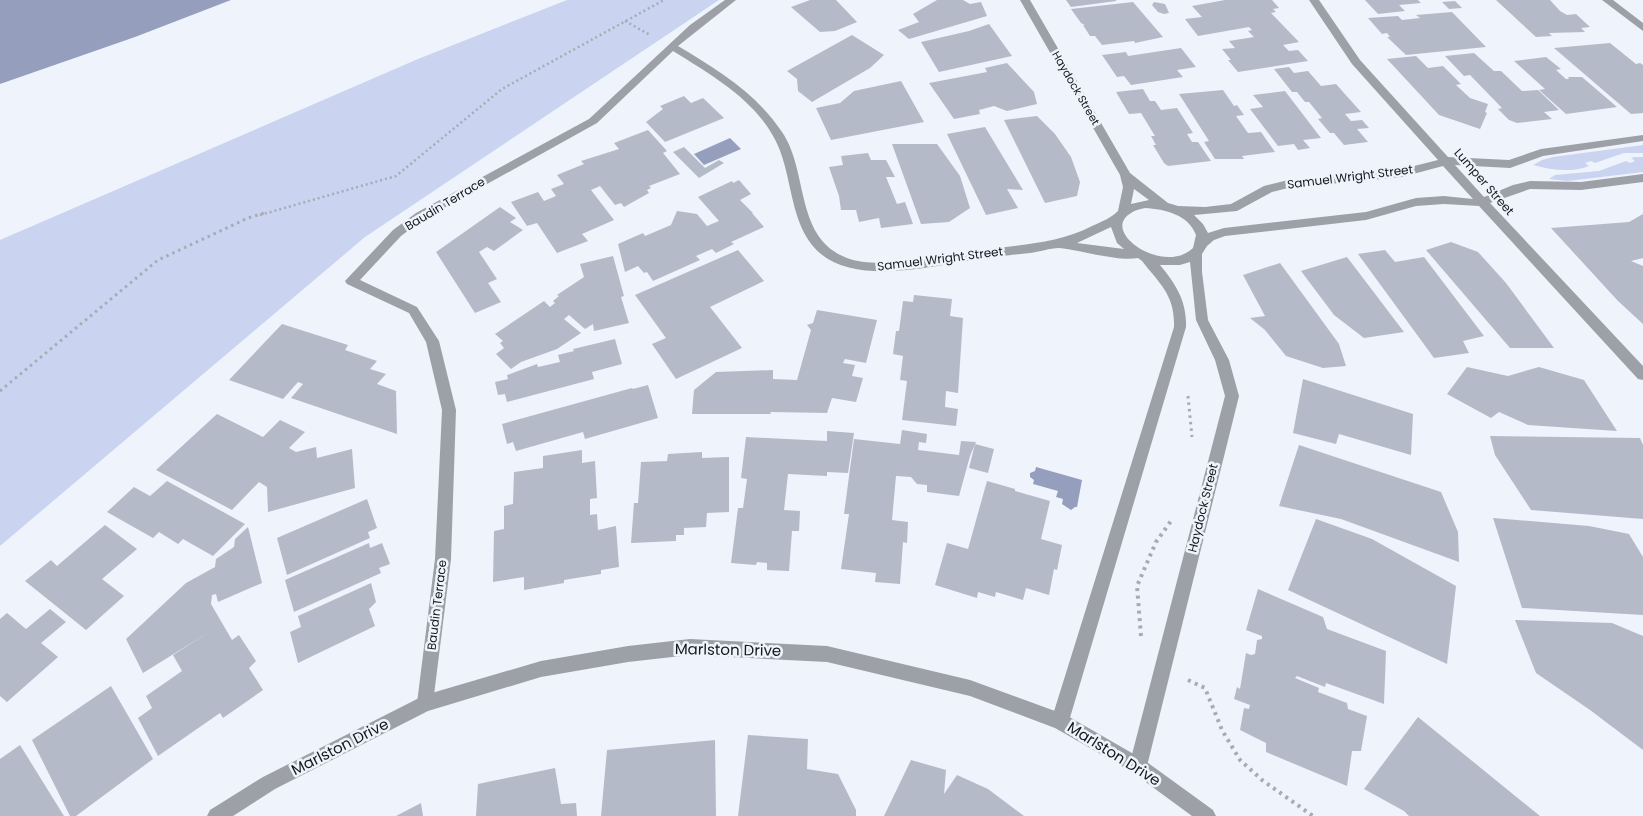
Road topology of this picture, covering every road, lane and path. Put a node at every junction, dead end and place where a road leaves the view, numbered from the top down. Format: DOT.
graph roads {
  1 [pos="664,0"];
  2 [pos="730,0"];
  3 [pos="1026,0"];
  4 [pos="1314,0"];
  5 [pos="1607,0"];
  6 [pos="1643,28"];
  7 [pos="673,46"];
  8 [pos="1643,138"];
  9 [pos="1447,161"];
  10 [pos="1126,175"];
  11 [pos="1643,178"];
  12 [pos="1482,202"];
  13 [pos="1174,209"];
  14 [pos="1121,215"];
  15 [pos="1054,245"];
  16 [pos="1199,248"];
  17 [pos="1143,257"];
  18 [pos="1643,375"];
  19 [pos="0,391"];
  20 [pos="425,703"];
  21 [pos="1060,721"];
  22 [pos="1138,766"];
  23 [pos="216,816"];
  24 [pos="1208,816"];
  1 -- 19 [label="path"];
  2 -- 7 [label="street, Baudin Terrace"];
  3 -- 10 [label="street, Haydock Street"];
  4 -- 9 [label="street, Lumper Street"];
  5 -- 6 [label="street"];
  7 -- 15 [label="street, Samuel Wright Street"];
  7 -- 20 [label="street, Baudin Terrace"];
  8 -- 9 [label="street, Samuel Wright Street"];
  9 -- 12 [label="street, Lumper Street"];
  9 -- 13 [label="street, Samuel Wright Street"];
  10 -- 13 [label="street, Haydock Street"];
  10 -- 14 [label="street, Haydock Street"];
  11 -- 12 [label="street"];
  12 -- 16 [label="street"];
  12 -- 18 [label="street, Lumper Street"];
  13 -- 14 [label="street"];
  13 -- 16 [label="street"];
  14 -- 15 [label="street, Samuel Wright Street"];
  14 -- 17 [label="street"];
  15 -- 17 [label="street, Samuel Wright Street"];
  16 -- 17 [label="street"];
  16 -- 22 [label="street, Haydock Street"];
  17 -- 21 [label="street"];
  20 -- 21 [label="street, Marlston Drive"];
  20 -- 23 [label="street, Marlston Drive"];
  21 -- 22 [label="street, Marlston Drive"];
  22 -- 24 [label="street, Marlston Drive"];
}
